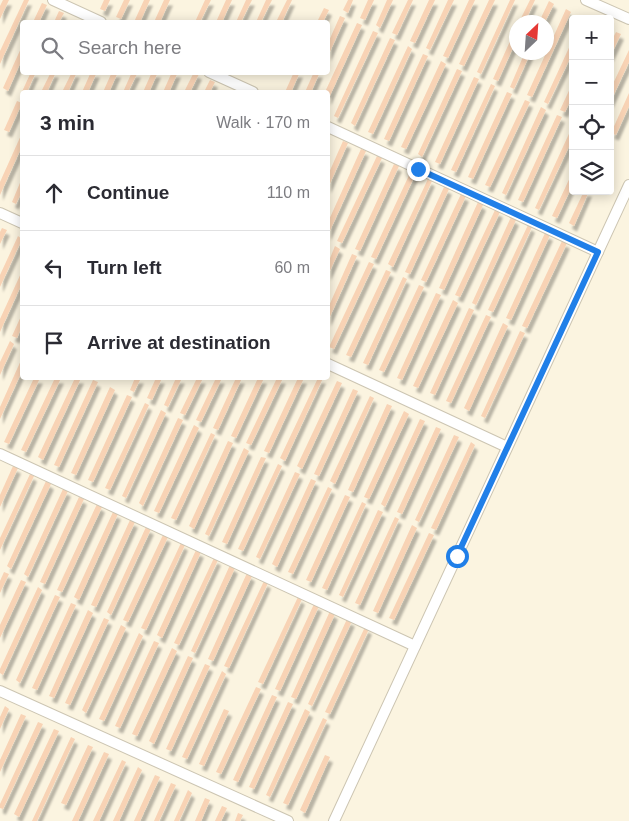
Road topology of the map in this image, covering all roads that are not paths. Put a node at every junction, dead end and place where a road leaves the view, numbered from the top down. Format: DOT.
graph roads {
  1 [pos="53,0"];
  2 [pos="586,0"];
  3 [pos="629,19"];
  4 [pos="97,20"];
  5 [pos="216,75"];
  6 [pos="249,90"];
  7 [pos="330,128"];
  8 [pos="629,185"];
  9 [pos="0,213"];
  10 [pos="20,222"];
  11 [pos="598,252"];
  12 [pos="330,365"];
  13 [pos="507,447"];
  14 [pos="0,454"];
  15 [pos="415,646"];
  16 [pos="0,691"];
  17 [pos="288,821"];
  18 [pos="334,821"];
  1 -- 4 [label="lane"];
  2 -- 3 [label="lane"];
  5 -- 6 [label="lane"];
  7 -- 11 [label="lane"];
  8 -- 11 [label="lane"];
  9 -- 10 [label="lane"];
  11 -- 13 [label="lane"];
  12 -- 13 [label="lane"];
  13 -- 15 [label="lane"];
  14 -- 15 [label="lane"];
  15 -- 18 [label="lane"];
  16 -- 17 [label="lane"];
}
